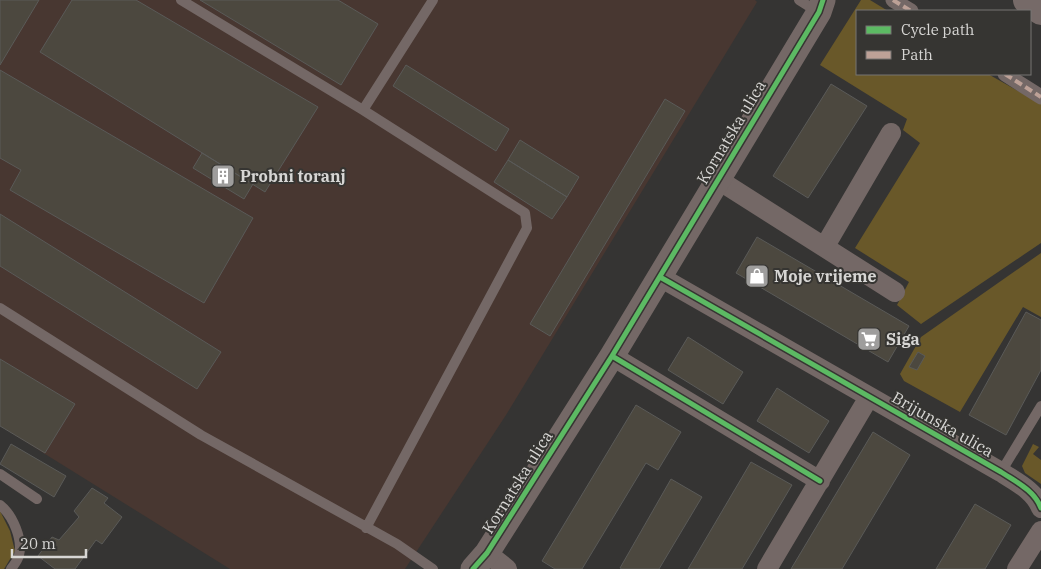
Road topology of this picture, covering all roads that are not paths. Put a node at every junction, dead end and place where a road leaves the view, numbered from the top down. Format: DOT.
graph roads {
  1 [pos="182,0"];
  2 [pos="433,0"];
  3 [pos="893,0"];
  4 [pos="1027,0"];
  5 [pos="814,4"];
  6 [pos="909,10"];
  7 [pos="1041,11"];
  8 [pos="1007,75"];
  9 [pos="1041,97"];
  10 [pos="363,110"];
  11 [pos="891,133"];
  12 [pos="717,179"];
  13 [pos="824,246"];
  14 [pos="660,277"];
  15 [pos="895,292"];
  16 [pos="0,308"];
  17 [pos="612,356"];
  18 [pos="869,397"];
  19 [pos="1041,406"];
  20 [pos="1001,472"];
  21 [pos="0,474"];
  22 [pos="820,481"];
  23 [pos="37,499"];
  24 [pos="0,505"];
  25 [pos="1041,508"];
  26 [pos="366,528"];
  27 [pos="1041,531"];
  28 [pos="480,561"];
  29 [pos="11,569"];
  30 [pos="433,569"];
  31 [pos="507,569"];
  32 [pos="768,569"];
  33 [pos="1018,569"];
  1 -- 10 [label="lane"];
  2 -- 10 [label="lane"];
  3 -- 6 [label="street"];
  4 -- 7 [label="main road"];
  5 -- 12 [label="street, Kornatska ulica"];
  8 -- 9 [label="street"];
  10 -- 26 [label="lane"];
  11 -- 13 [label="street"];
  12 -- 13 [label="street, Kornatska ulica"];
  12 -- 14 [label="street, Kornatska ulica"];
  13 -- 15 [label="street, Kornatska ulica"];
  14 -- 17 [label="street, Kornatska ulica"];
  14 -- 18 [label="street"];
  16 -- 26 [label="lane"];
  17 -- 22 [label="street"];
  17 -- 28 [label="street, Kornatska ulica"];
  18 -- 20 [label="street, Brijunska ulica"];
  18 -- 22 [label="street, Brijunska ulica"];
  19 -- 20 [label="lane, Brijunska ulica"];
  20 -- 25 [label="street, Brijunska ulica"];
  21 -- 23 [label="lane"];
  22 -- 32 [label="street, Brijunska ulica"];
  24 -- 29 [label="lane"];
  26 -- 30 [label="lane"];
  27 -- 33 [label="street"];
  28 -- 31 [label="street"];
}
